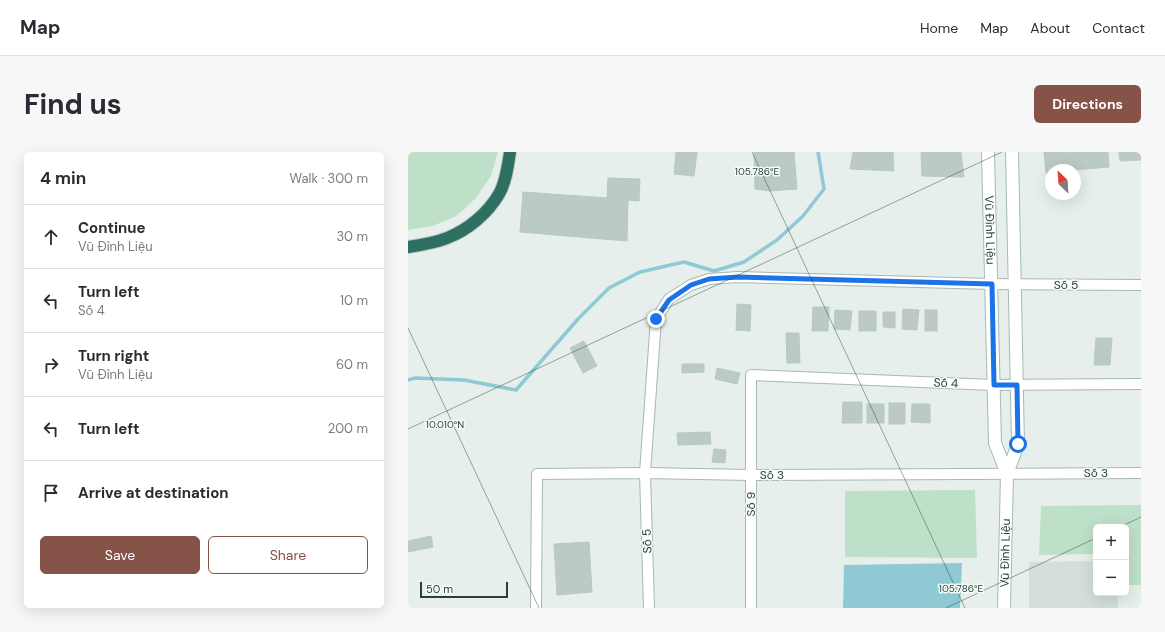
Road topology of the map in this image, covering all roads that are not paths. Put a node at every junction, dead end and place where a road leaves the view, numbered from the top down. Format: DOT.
graph roads {
  1 [pos="510,152"];
  2 [pos="988,152"];
  3 [pos="1012,152"];
  4 [pos="408,247"];
  5 [pos="992,284"];
  6 [pos="1015,284"];
  7 [pos="1141,285"];
  8 [pos="751,375"];
  9 [pos="1141,384"];
  10 [pos="994,385"];
  11 [pos="1017,385"];
  12 [pos="645,473"];
  13 [pos="1141,473"];
  14 [pos="1007,474"];
  15 [pos="750,475"];
  16 [pos="536,608"];
  17 [pos="649,608"];
  18 [pos="751,608"];
  19 [pos="1004,608"];
  1 -- 4 [label="highway"];
  2 -- 5 [label="street, Vũ Đình Liệu"];
  3 -- 6 [label="street, Vũ Đình Liệu"];
  5 -- 6 [label="street, Số 5"];
  5 -- 10 [label="street, Vũ Đình Liệu"];
  5 -- 12 [label="street, Số 5"];
  6 -- 7 [label="street, Số 5"];
  6 -- 11 [label="street, Vũ Đình Liệu"];
  8 -- 10 [label="street, Số 4"];
  8 -- 15 [label="street, Số 9"];
  9 -- 11 [label="street, Số 4"];
  10 -- 11 [label="street, Số 4"];
  10 -- 14 [label="street, Vũ Đình Liệu"];
  11 -- 14 [label="street, Vũ Đình Liệu"];
  12 -- 15 [label="street, Số 3"];
  12 -- 16 [label="street, Số 3"];
  12 -- 17 [label="street, Số 5"];
  13 -- 14 [label="street, Số 3"];
  14 -- 15 [label="street, Số 3"];
  14 -- 19 [label="street, Vũ Đình Liệu"];
  15 -- 18 [label="street, Số 9"];
}
